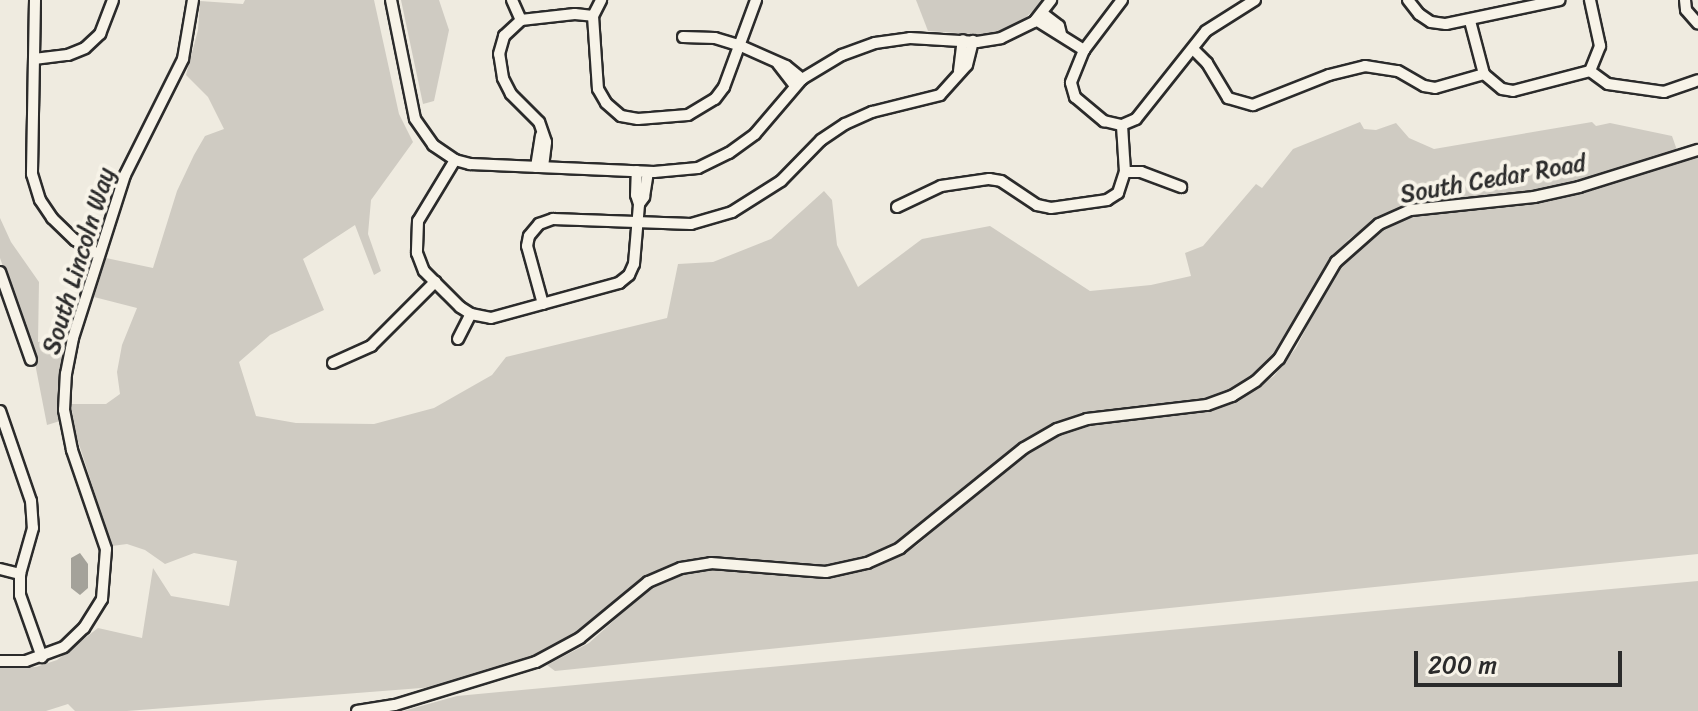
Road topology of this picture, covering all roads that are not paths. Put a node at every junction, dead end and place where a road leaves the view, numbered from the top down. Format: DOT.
graph roads {
  1 [pos="35,0"];
  2 [pos="113,0"];
  3 [pos="193,0"];
  4 [pos="391,0"];
  5 [pos="512,0"];
  6 [pos="601,0"];
  7 [pos="756,0"];
  8 [pos="1051,0"];
  9 [pos="1122,0"];
  10 [pos="1255,0"];
  11 [pos="1408,0"];
  12 [pos="1560,0"];
  13 [pos="1590,0"];
  14 [pos="1685,0"];
  15 [pos="593,16"];
  16 [pos="1039,16"];
  17 [pos="521,20"];
  18 [pos="1470,21"];
  19 [pos="1698,24"];
  20 [pos="683,37"];
  21 [pos="968,41"];
  22 [pos="741,46"];
  23 [pos="1193,49"];
  24 [pos="1084,50"];
  25 [pos="34,59"];
  26 [pos="1590,71"];
  27 [pos="1484,74"];
  28 [pos="1698,80"];
  29 [pos="799,83"];
  30 [pos="1122,125"];
  31 [pos="1698,150"];
  32 [pos="455,160"];
  33 [pos="539,167"];
  34 [pos="643,172"];
  35 [pos="1125,172"];
  36 [pos="1181,187"];
  37 [pos="897,207"];
  38 [pos="637,222"];
  39 [pos="99,255"];
  40 [pos="0,272"];
  41 [pos="435,282"];
  42 [pos="543,304"];
  43 [pos="471,314"];
  44 [pos="458,339"];
  45 [pos="31,360"];
  46 [pos="333,363"];
  47 [pos="0,411"];
  48 [pos="0,569"];
  49 [pos="20,574"];
  50 [pos="42,657"];
  51 [pos="0,661"];
  52 [pos="357,711"];
  1 -- 25 [label="street"];
  2 -- 25 [label="street"];
  3 -- 39 [label="street, South Lincoln Way"];
  4 -- 32 [label="street"];
  5 -- 17 [label="street"];
  6 -- 15 [label="street"];
  7 -- 22 [label="street"];
  8 -- 16 [label="street"];
  9 -- 24 [label="street"];
  10 -- 23 [label="street"];
  11 -- 18 [label="street"];
  12 -- 18 [label="street"];
  13 -- 26 [label="street"];
  14 -- 19 [label="street"];
  15 -- 17 [label="street"];
  15 -- 22 [label="street"];
  16 -- 21 [label="street"];
  16 -- 24 [label="street"];
  17 -- 33 [label="street"];
  18 -- 27 [label="street"];
  20 -- 22 [label="street"];
  21 -- 29 [label="street"];
  21 -- 38 [label="street"];
  22 -- 29 [label="street"];
  23 -- 27 [label="street"];
  23 -- 30 [label="street"];
  24 -- 30 [label="street"];
  25 -- 39 [label="street"];
  26 -- 27 [label="street"];
  26 -- 28 [label="street"];
  29 -- 34 [label="street"];
  30 -- 35 [label="street"];
  31 -- 52 [label="street, South Cedar Road"];
  32 -- 33 [label="street"];
  32 -- 41 [label="street"];
  33 -- 34 [label="street"];
  34 -- 38 [label="street"];
  35 -- 36 [label="street"];
  35 -- 37 [label="street"];
  38 -- 42 [label="street"];
  38 -- 42 [label="street"];
  39 -- 50 [label="street, South Lincoln Way"];
  40 -- 45 [label="street"];
  41 -- 43 [label="street"];
  41 -- 46 [label="street"];
  42 -- 43 [label="street"];
  43 -- 44 [label="street"];
  47 -- 49 [label="street"];
  48 -- 49 [label="street"];
  49 -- 50 [label="street"];
  50 -- 51 [label="street"];
}
